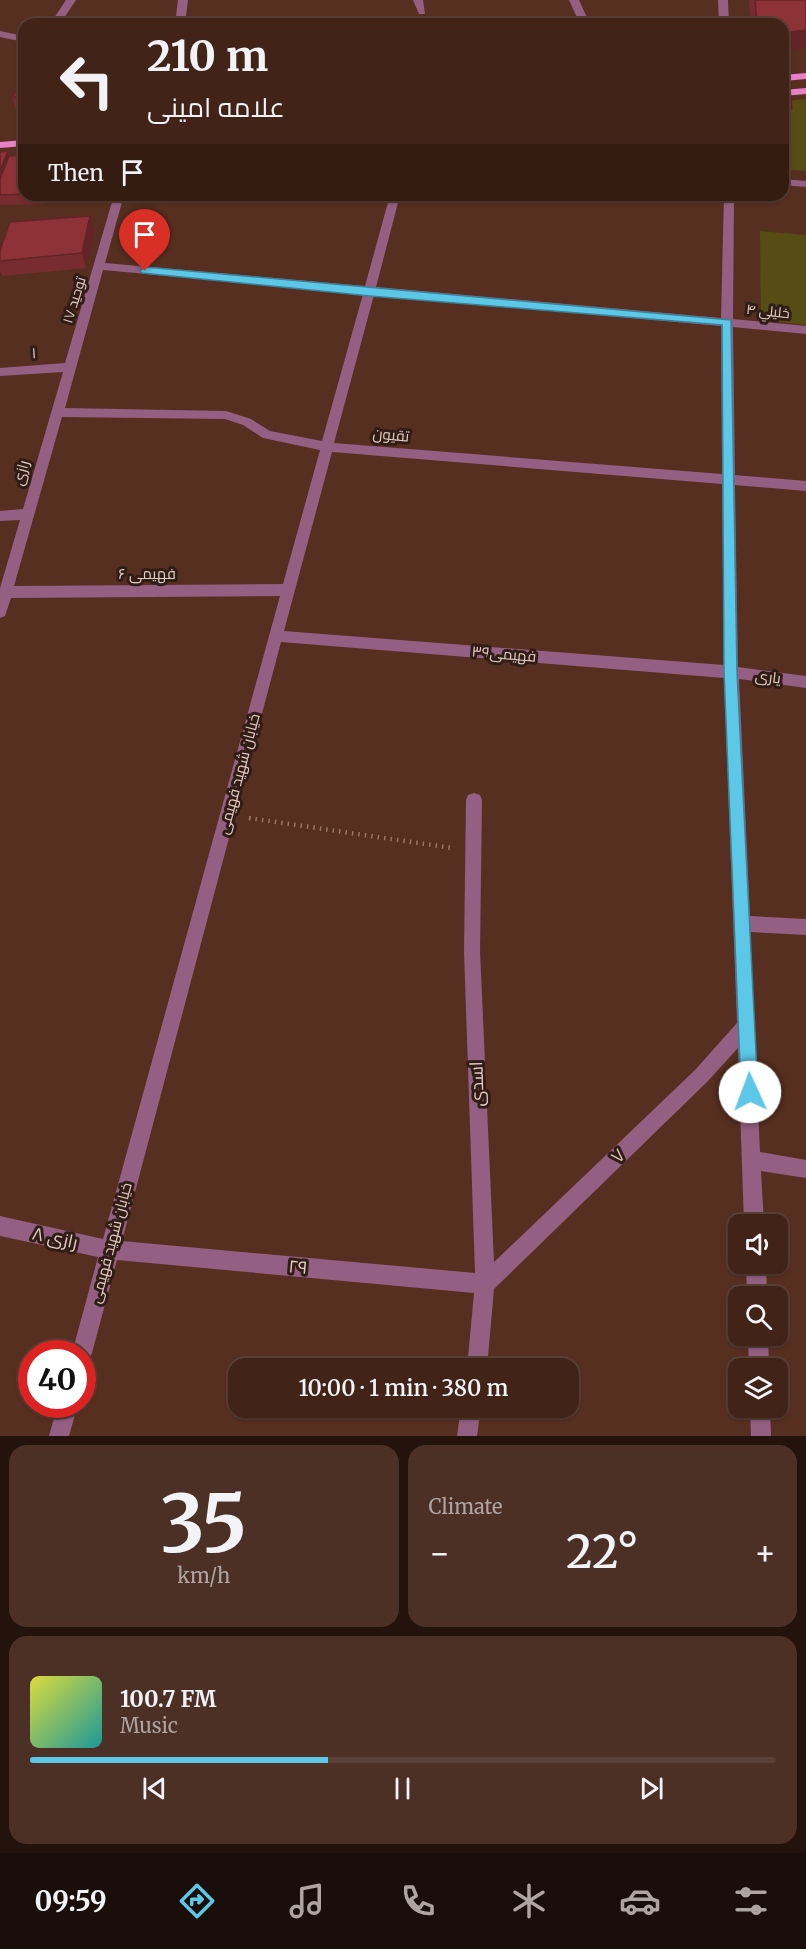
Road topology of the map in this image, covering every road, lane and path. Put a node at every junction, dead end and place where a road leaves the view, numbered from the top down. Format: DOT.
graph roads {
  1 [pos="71,0"];
  2 [pos="183,0"];
  3 [pos="418,0"];
  4 [pos="574,0"];
  5 [pos="723,0"];
  6 [pos="422,12"];
  7 [pos="59,18"];
  8 [pos="181,18"];
  9 [pos="582,18"];
  10 [pos="724,18"];
  11 [pos="0,34"];
  12 [pos="18,38"];
  13 [pos="806,76"];
  14 [pos="789,77"];
  15 [pos="806,91"];
  16 [pos="789,92"];
  17 [pos="18,144"];
  18 [pos="0,145"];
  19 [pos="789,183"];
  20 [pos="806,184"];
  21 [pos="117,201"];
  22 [pos="393,201"];
  23 [pos="729,201"];
  24 [pos="100,266"];
  25 [pos="370,293"];
  26 [pos="727,322"];
  27 [pos="806,330"];
  28 [pos="70,367"];
  29 [pos="0,372"];
  30 [pos="56,412"];
  31 [pos="328,447"];
  32 [pos="729,479"];
  33 [pos="806,486"];
  34 [pos="27,514"];
  35 [pos="0,516"];
  36 [pos="290,590"];
  37 [pos="6,592"];
  38 [pos="0,612"];
  39 [pos="277,636"];
  40 [pos="731,672"];
  41 [pos="806,682"];
  42 [pos="474,800"];
  43 [pos="228,815"];
  44 [pos="474,851"];
  45 [pos="741,924"];
  46 [pos="806,927"];
  47 [pos="747,1025"];
  48 [pos="753,1160"];
  49 [pos="806,1169"];
  50 [pos="754,1214"];
  51 [pos="0,1226"];
  52 [pos="110,1250"];
  53 [pos="485,1284"];
  54 [pos="86,1340"];
  55 [pos="478,1358"];
  56 [pos="64,1418"];
  57 [pos="469,1418"];
  58 [pos="760,1418"];
  59 [pos="59,1436"];
  60 [pos="467,1436"];
  61 [pos="761,1436"];
  1 -- 7 [label="street"];
  2 -- 8 [label="street"];
  3 -- 6 [label="street"];
  4 -- 9 [label="street"];
  5 -- 10 [label="street"];
  11 -- 12 [label="street"];
  13 -- 14 [label="main road"];
  15 -- 16 [label="main road"];
  17 -- 18 [label="main road"];
  19 -- 20 [label="street"];
  21 -- 24 [label="street, توحید ۱۷"];
  22 -- 25 [label="street, خیابان شهید فهیمی"];
  23 -- 26 [label="street"];
  24 -- 25 [label="street, خليلي ۴"];
  24 -- 28 [label="street, توحید ۱۷"];
  25 -- 26 [label="street, خليلي ۴"];
  25 -- 31 [label="street, خیابان شهید فهیمی"];
  26 -- 27 [label="street, خليلي ۴"];
  26 -- 32 [label="street"];
  28 -- 29 [label="street, ۱"];
  28 -- 30 [label="street, توحید ۱۷"];
  30 -- 31 [label="street, تقیون"];
  30 -- 34 [label="street, رازی"];
  31 -- 32 [label="street, تقیون"];
  31 -- 36 [label="street, خیابان شهید فهیمی"];
  32 -- 33 [label="street, تقیون"];
  32 -- 40 [label="street"];
  34 -- 35 [label="street"];
  34 -- 37 [label="street, رازی"];
  36 -- 37 [label="street, فهیمی ۶"];
  36 -- 39 [label="street, خیابان شهید فهیمی"];
  37 -- 38 [label="street, رازی"];
  39 -- 40 [label="street, فهیمی۳۹"];
  39 -- 43 [label="street, خیابان شهید فهیمی"];
  40 -- 41 [label="street, یاری"];
  40 -- 45 [label="street"];
  42 -- 44 [label="street, اسدی"];
  43 -- 44 [label="path"];
  43 -- 52 [label="street, خیابان شهید فهیمی"];
  44 -- 53 [label="street, اسدی"];
  45 -- 46 [label="street"];
  45 -- 47 [label="street"];
  47 -- 48 [label="street"];
  47 -- 53 [label="street, ۷"];
  48 -- 49 [label="street"];
  48 -- 50 [label="street"];
  51 -- 52 [label="street, رازی ۸"];
  52 -- 53 [label="street, ۲۹"];
  52 -- 54 [label="street, خیابان شهید فهیمی"];
  53 -- 55 [label="street, اسدی"];
  56 -- 59 [label="street"];
  57 -- 60 [label="street"];
  58 -- 61 [label="street"];
}
